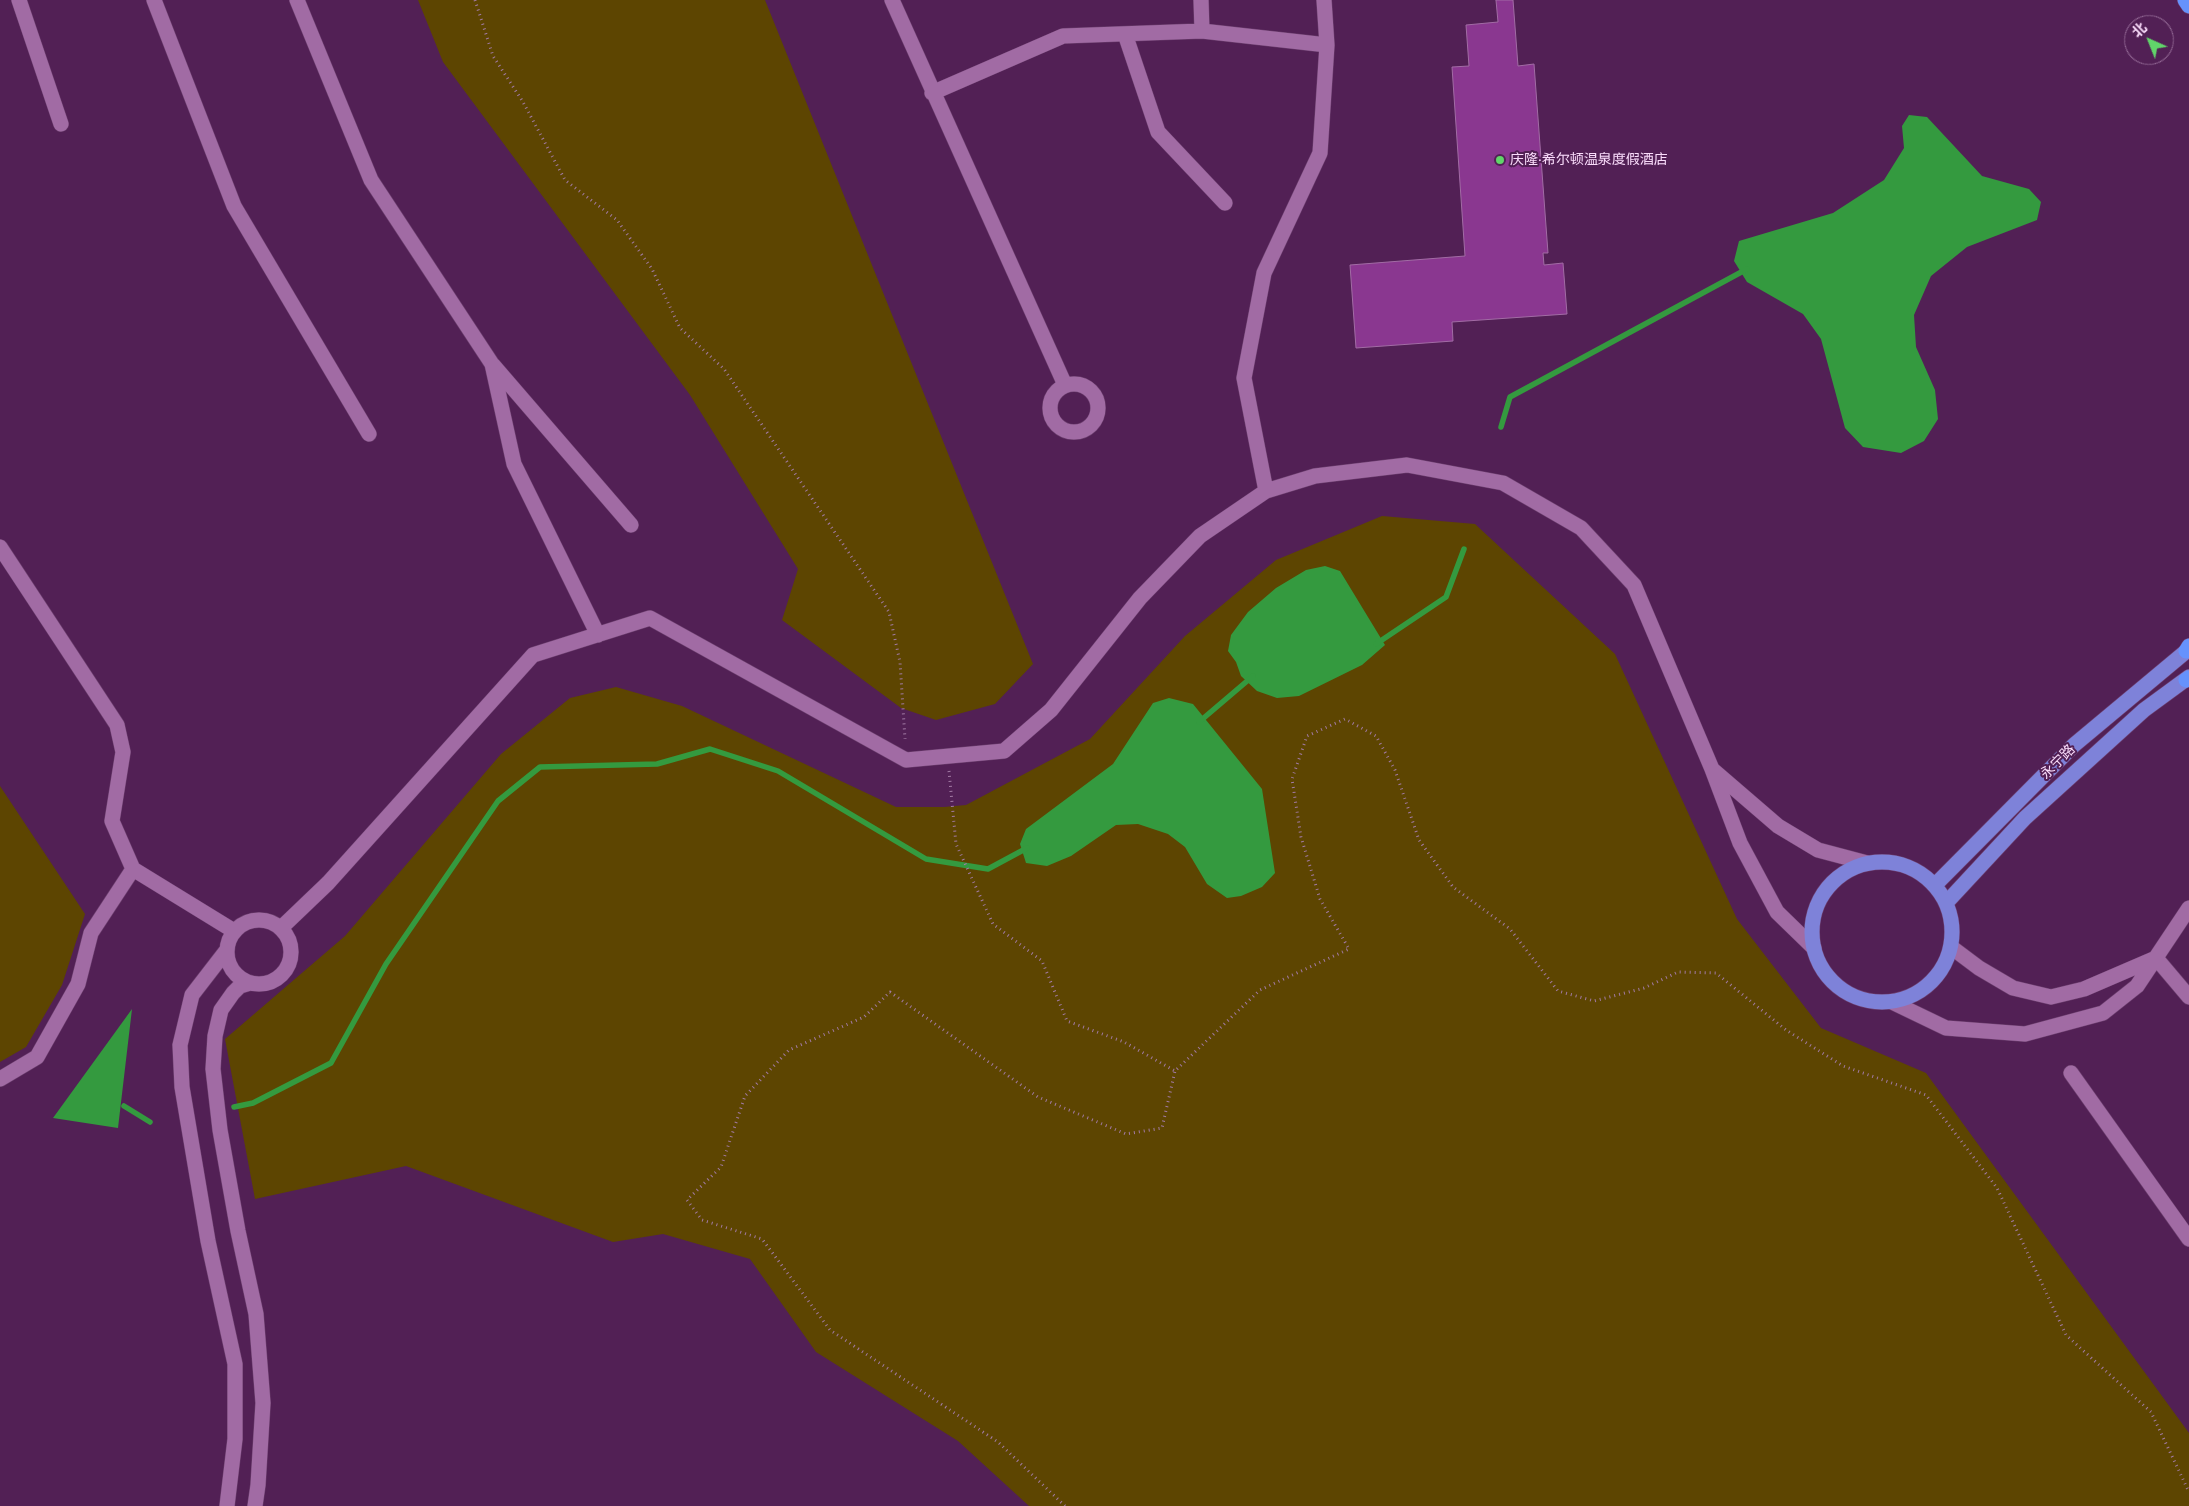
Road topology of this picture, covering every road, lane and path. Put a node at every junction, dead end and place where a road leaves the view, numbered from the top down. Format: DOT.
graph roads {
  1 [pos="19,0"];
  2 [pos="154,0"];
  3 [pos="296,0"];
  4 [pos="475,0"];
  5 [pos="892,0"];
  6 [pos="1201,0"];
  7 [pos="1324,0"];
  8 [pos="2185,0"];
  9 [pos="2189,6"];
  10 [pos="1202,31"];
  11 [pos="1125,34"];
  12 [pos="1327,45"];
  13 [pos="932,92"];
  14 [pos="61,124"];
  15 [pos="1225,203"];
  16 [pos="492,364"];
  17 [pos="1065,385"];
  18 [pos="369,434"];
  19 [pos="1266,491"];
  20 [pos="631,525"];
  21 [pos="0,548"];
  22 [pos="598,635"];
  23 [pos="2188,648"];
  24 [pos="2188,678"];
  25 [pos="947,756"];
  26 [pos="906,760"];
  27 [pos="1712,769"];
  28 [pos="1867,863"];
  29 [pos="133,869"];
  30 [pos="1935,885"];
  31 [pos="1947,902"];
  32 [pos="2189,908"];
  33 [pos="280,928"];
  34 [pos="234,932"];
  35 [pos="1951,947"];
  36 [pos="1814,948"];
  37 [pos="226,951"];
  38 [pos="2156,958"];
  39 [pos="250,983"];
  40 [pos="2189,997"];
  41 [pos="1892,1002"];
  42 [pos="1175,1071"];
  43 [pos="2071,1073"];
  44 [pos="0,1079"];
  45 [pos="2189,1239"];
  46 [pos="2189,1492"];
  47 [pos="227,1506"];
  48 [pos="255,1506"];
  49 [pos="1065,1506"];
  1 -- 14 [label="street"];
  2 -- 18 [label="street"];
  3 -- 16 [label="street"];
  4 -- 26 [label="path"];
  5 -- 13 [label="street"];
  6 -- 10 [label="street"];
  7 -- 12 [label="street"];
  8 -- 9 [label="highway"];
  10 -- 11 [label="street"];
  10 -- 12 [label="street"];
  11 -- 13 [label="street"];
  11 -- 15 [label="street"];
  12 -- 19 [label="street"];
  13 -- 17 [label="street"];
  16 -- 20 [label="street"];
  16 -- 22 [label="street"];
  19 -- 25 [label="street"];
  19 -- 27 [label="street"];
  21 -- 29 [label="street"];
  22 -- 26 [label="street"];
  22 -- 33 [label="street"];
  23 -- 30 [label="main road, 永宁路"];
  24 -- 31 [label="main road, 永宁路"];
  25 -- 26 [label="street"];
  25 -- 42 [label="path"];
  27 -- 28 [label="street"];
  27 -- 36 [label="street"];
  28 -- 30 [label="main road"];
  28 -- 36 [label="main road"];
  29 -- 34 [label="street"];
  29 -- 44 [label="street"];
  30 -- 31 [label="main road"];
  31 -- 35 [label="main road"];
  32 -- 38 [label="street"];
  33 -- 34 [label="street"];
  33 -- 39 [label="street"];
  34 -- 37 [label="street"];
  35 -- 38 [label="street"];
  35 -- 41 [label="main road"];
  36 -- 41 [label="main road"];
  37 -- 39 [label="street"];
  37 -- 47 [label="street"];
  38 -- 40 [label="street"];
  38 -- 41 [label="street"];
  39 -- 48 [label="street"];
  42 -- 46 [label="path"];
  42 -- 49 [label="path"];
  43 -- 45 [label="street"];
}
